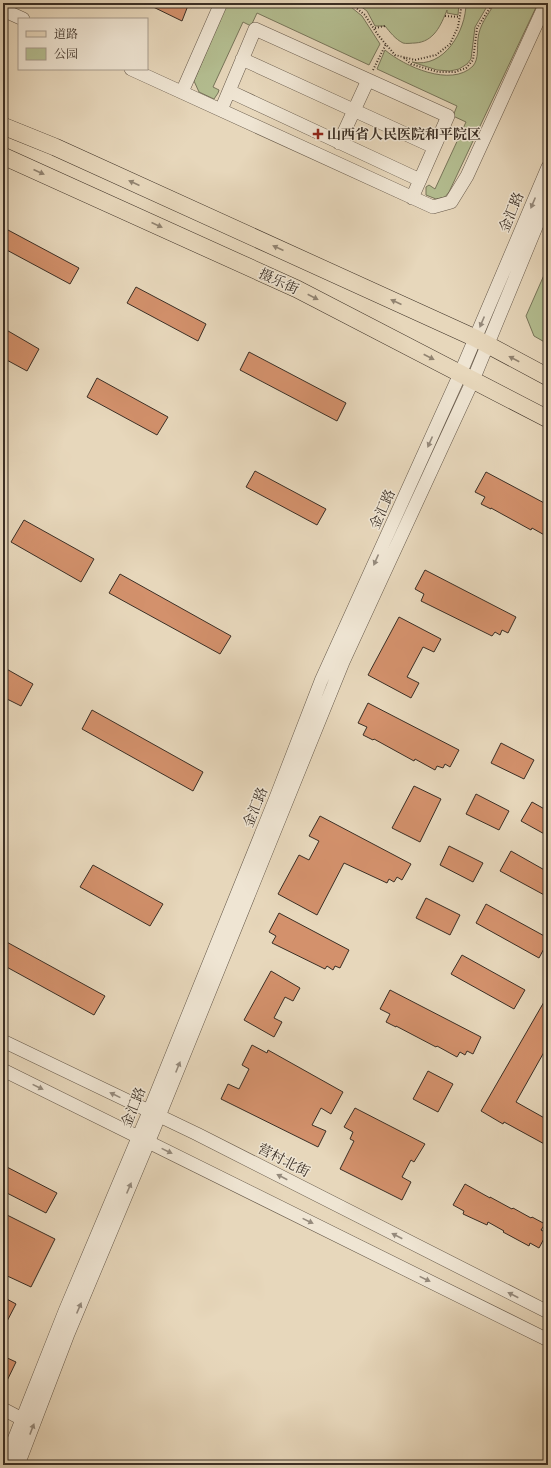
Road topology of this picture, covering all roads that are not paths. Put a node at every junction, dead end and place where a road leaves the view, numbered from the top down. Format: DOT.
graph roads {
  1 [pos="221,3"];
  2 [pos="546,3"];
  3 [pos="3,10"];
  4 [pos="20,18"];
  5 [pos="544,20"];
  6 [pos="242,60"];
  7 [pos="133,70"];
  8 [pos="368,80"];
  9 [pos="229,91"];
  10 [pos="182,92"];
  11 [pos="221,110"];
  12 [pos="354,110"];
  13 [pos="3,126"];
  14 [pos="339,143"];
  15 [pos="434,147"];
  16 [pos="3,156"];
  17 [pos="548,167"];
  18 [pos="420,180"];
  19 [pos="412,198"];
  20 [pos="548,198"];
  21 [pos="481,341"];
  22 [pos="467,377"];
  23 [pos="548,377"];
  24 [pos="548,419"];
  25 [pos="3,1041"];
  26 [pos="3,1070"];
  27 [pos="154,1113"];
  28 [pos="143,1139"];
  29 [pos="548,1312"];
  30 [pos="548,1340"];
  31 [pos="3,1409"];
  32 [pos="22,1419"];
  33 [pos="4,1465"];
  34 [pos="18,1465"];
  1 -- 10 [label="street"];
  2 -- 5 [label="street"];
  3 -- 4 [label="street"];
  5 -- 19 [label="street"];
  6 -- 8 [label="street"];
  6 -- 9 [label="street"];
  6 -- 12 [label="street"];
  7 -- 10 [label="street"];
  8 -- 12 [label="street"];
  8 -- 15 [label="street"];
  9 -- 11 [label="street"];
  9 -- 14 [label="street"];
  10 -- 11 [label="street"];
  11 -- 19 [label="street"];
  12 -- 14 [label="street"];
  12 -- 15 [label="street"];
  21 -- 13 [label="main road, 摄乐街, one-way"];
  14 -- 18 [label="street"];
  15 -- 18 [label="street"];
  16 -- 22 [label="main road, 摄乐街, one-way"];
  17 -- 21 [label="street, 金汇路, one-way"];
  18 -- 19 [label="street"];
  20 -- 21 [label="street, 金汇路"];
  21 -- 22 [label="street, 金汇路"];
  23 -- 21 [label="main road, 摄乐街, one-way"];
  22 -- 24 [label="main road, 摄乐街"];
  22 -- 27 [label="street, 金汇路"];
  27 -- 25 [label="street, 营村北街, one-way"];
  26 -- 28 [label="street, one-way"];
  27 -- 28 [label="street, 金汇路"];
  29 -- 27 [label="street, 营村北街, one-way"];
  28 -- 30 [label="street, one-way"];
  28 -- 32 [label="street, 金汇路"];
  34 -- 28 [label="street, 金汇路, one-way"];
  31 -- 32 [label="street"];
  32 -- 33 [label="street, 金汇路"];
}
